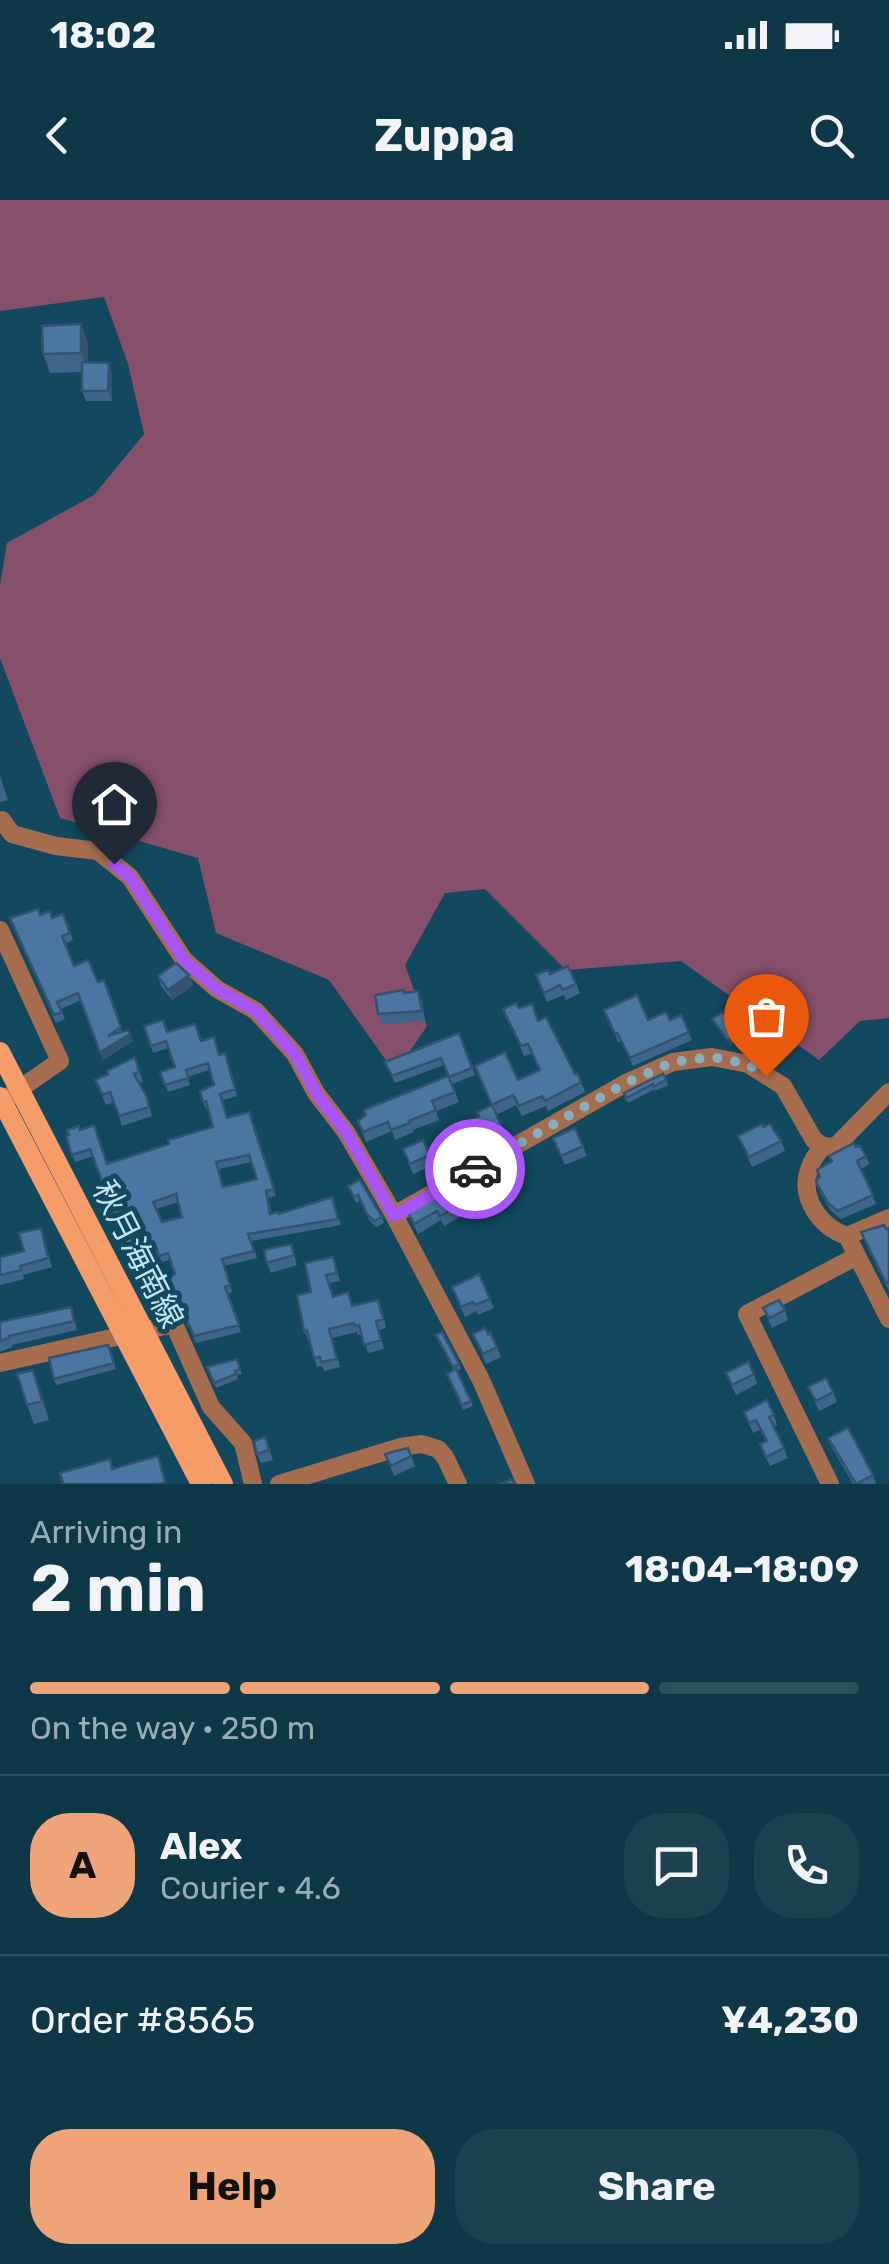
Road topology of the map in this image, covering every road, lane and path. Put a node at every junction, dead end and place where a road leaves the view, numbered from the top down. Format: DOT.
graph roads {
  1 [pos="0,821"];
  2 [pos="0,930"];
  3 [pos="0,1052"];
  4 [pos="889,1092"];
  5 [pos="5,1097"];
  6 [pos="822,1146"];
  7 [pos="394,1216"];
  8 [pos="889,1218"];
  9 [pos="847,1236"];
  10 [pos="857,1256"];
  11 [pos="889,1316"];
  12 [pos="133,1333"];
  13 [pos="0,1363"];
  14 [pos="201,1484"];
  15 [pos="223,1484"];
  16 [pos="253,1484"];
  17 [pos="278,1484"];
  18 [pos="458,1484"];
  19 [pos="526,1484"];
  20 [pos="830,1484"];
  1 -- 7 [label="street"];
  2 -- 5 [label="street"];
  3 -- 5 [label="main road, 秋月海南線"];
  4 -- 6 [label="street"];
  5 -- 12 [label="main road, 秋月海南線"];
  6 -- 7 [label="street"];
  6 -- 9 [label="street"];
  7 -- 19 [label="street"];
  8 -- 9 [label="street"];
  9 -- 10 [label="street"];
  10 -- 11 [label="street"];
  10 -- 20 [label="street"];
  12 -- 13 [label="street"];
  12 -- 14 [label="main road, 秋月海南線"];
  12 -- 15 [label="main road, 秋月海南線"];
  12 -- 16 [label="street"];
  17 -- 18 [label="street"];
}
